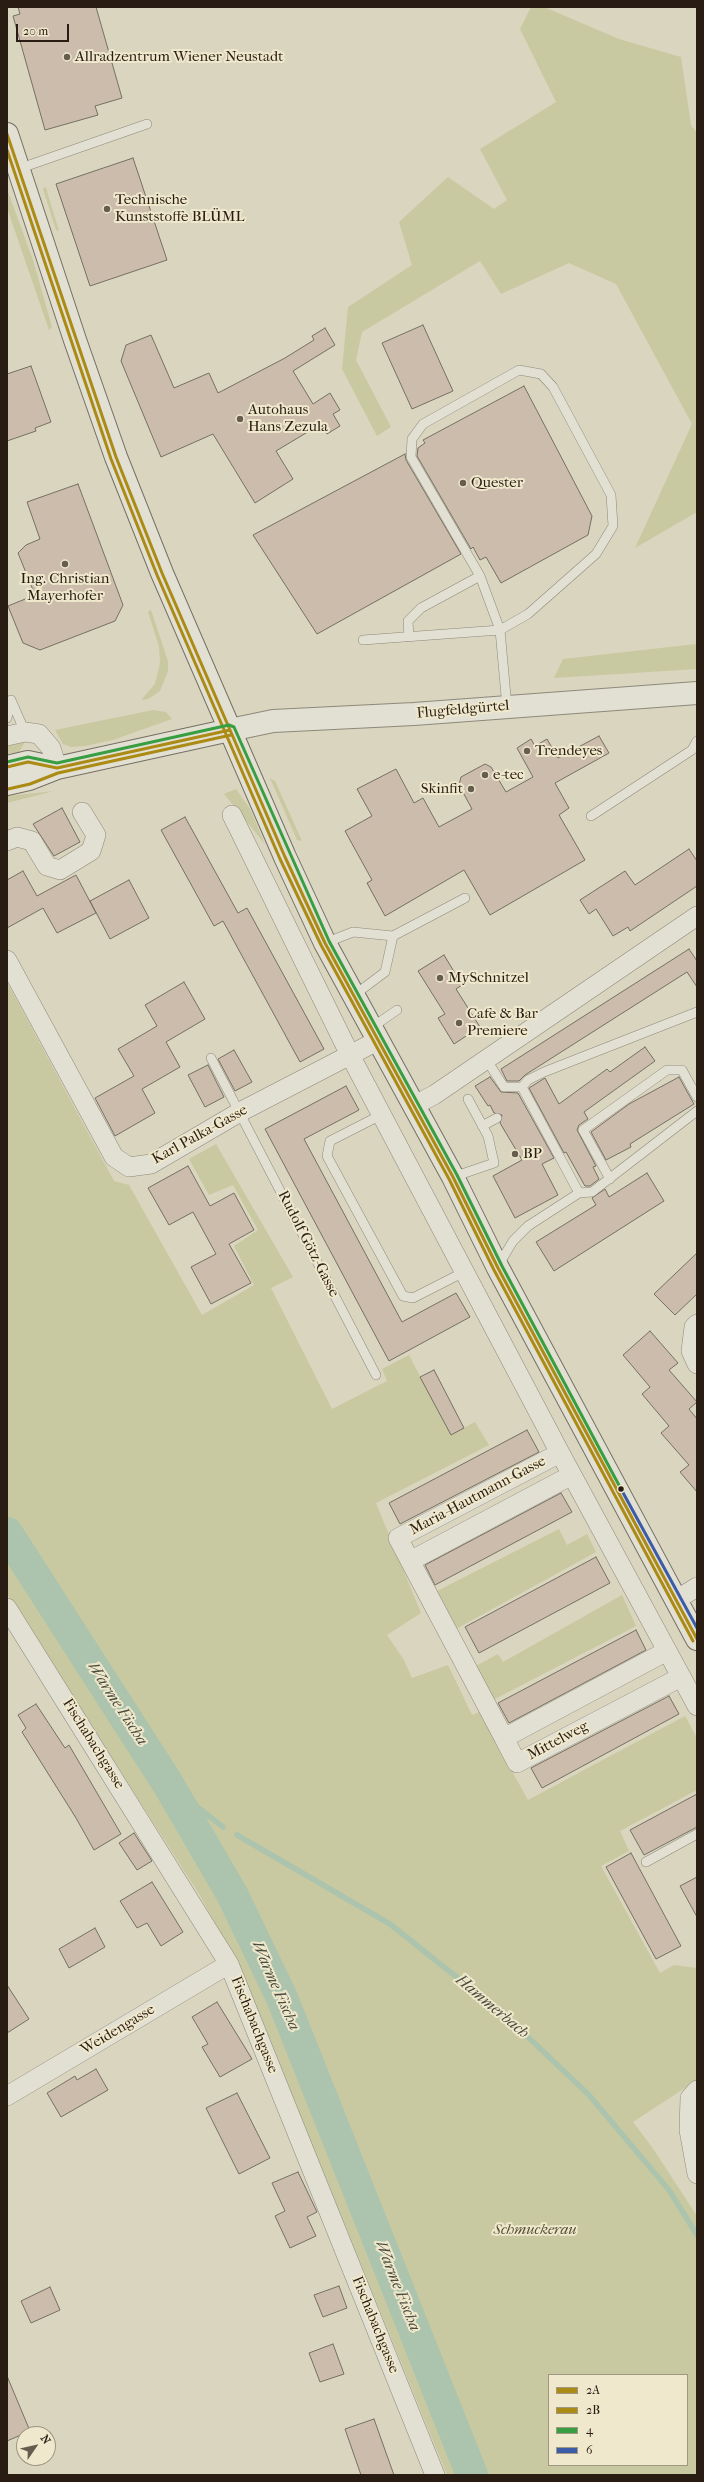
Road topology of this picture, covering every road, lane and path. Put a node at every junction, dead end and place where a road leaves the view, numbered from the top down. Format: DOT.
graph roads {
  1 [pos="147,124"];
  2 [pos="7,134"];
  3 [pos="18,169"];
  4 [pos="480,576"];
  5 [pos="500,630"];
  6 [pos="409,636"];
  7 [pos="363,640"];
  8 [pos="697,693"];
  9 [pos="9,700"];
  10 [pos="507,707"];
  11 [pos="7,718"];
  12 [pos="230,730"];
  13 [pos="16,734"];
  14 [pos="697,741"];
  15 [pos="7,767"];
  16 [pos="57,768"];
  17 [pos="7,784"];
  18 [pos="82,812"];
  19 [pos="232,816"];
  20 [pos="591,816"];
  21 [pos="7,841"];
  22 [pos="465,898"];
  23 [pos="697,916"];
  24 [pos="394,936"];
  25 [pos="325,943"];
  26 [pos="7,960"];
  27 [pos="353,996"];
  28 [pos="397,1010"];
  29 [pos="697,1012"];
  30 [pos="374,1035"];
  31 [pos="350,1056"];
  32 [pos="211,1058"];
  33 [pos="486,1059"];
  34 [pos="522,1087"];
  35 [pos="697,1097"];
  36 [pos="468,1098"];
  37 [pos="413,1106"];
  38 [pos="697,1111"];
  39 [pos="240,1112"];
  40 [pos="382,1115"];
  41 [pos="497,1118"];
  42 [pos="482,1126"];
  43 [pos="453,1177"];
  44 [pos="610,1179"];
  45 [pos="579,1193"];
  46 [pos="498,1268"];
  47 [pos="464,1272"];
  48 [pos="697,1324"];
  49 [pos="697,1364"];
  50 [pos="376,1375"];
  51 [pos="560,1453"];
  52 [pos="572,1475"];
  53 [pos="410,1561"];
  54 [pos="697,1587"];
  55 [pos="676,1600"];
  56 [pos="7,1608"];
  57 [pos="697,1638"];
  58 [pos="667,1651"];
  59 [pos="681,1677"];
  60 [pos="697,1706"];
  61 [pos="504,1738"];
  62 [pos="697,1834"];
  63 [pos="646,1862"];
  64 [pos="229,1964"];
  65 [pos="9,2090"];
  66 [pos="697,2090"];
  67 [pos="697,2174"];
  68 [pos="436,2475"];
  1 -- 3 [label="lane"];
  2 -- 3 [label="main road"];
  3 -- 12 [label="main road"];
  4 -- 5 [label="lane"];
  4 -- 5 [label="lane"];
  4 -- 6 [label="lane"];
  5 -- 6 [label="lane"];
  5 -- 10 [label="lane"];
  6 -- 7 [label="lane"];
  8 -- 10 [label="main road, Flugfeldgürtel"];
  9 -- 11 [label="lane"];
  9 -- 13 [label="lane"];
  10 -- 12 [label="main road, Flugfeldgürtel"];
  12 -- 16 [label="main road, Flugfeldgürtel"];
  12 -- 25 [label="main road"];
  13 -- 16 [label="street"];
  14 -- 20 [label="lane"];
  15 -- 16 [label="main road"];
  16 -- 17 [label="main road, Flugfeldgürtel"];
  18 -- 21 [label="street"];
  19 -- 31 [label="street"];
  22 -- 24 [label="lane"];
  23 -- 33 [label="street"];
  24 -- 25 [label="lane"];
  24 -- 27 [label="lane"];
  25 -- 27 [label="main road"];
  26 -- 39 [label="street, Karl Palka-Gasse"];
  27 -- 30 [label="main road"];
  28 -- 30 [label="lane"];
  29 -- 34 [label="lane"];
  30 -- 31 [label="street, Karl Palka-Gasse"];
  30 -- 37 [label="main road"];
  31 -- 39 [label="street, Karl Palka-Gasse"];
  31 -- 40 [label="street"];
  32 -- 39 [label="lane, Rudolf Götz-Gasse"];
  33 -- 34 [label="lane"];
  33 -- 37 [label="street"];
  34 -- 45 [label="lane"];
  35 -- 44 [label="lane"];
  36 -- 42 [label="lane"];
  37 -- 43 [label="main road"];
  38 -- 44 [label="lane"];
  39 -- 50 [label="lane, Rudolf Götz-Gasse"];
  40 -- 47 [label="street"];
  40 -- 47 [label="lane"];
  41 -- 42 [label="lane"];
  42 -- 43 [label="lane"];
  43 -- 46 [label="main road"];
  44 -- 45 [label="lane"];
  45 -- 46 [label="lane"];
  46 -- 55 [label="main road"];
  47 -- 51 [label="street"];
  48 -- 49 [label="street"];
  51 -- 52 [label="street"];
  51 -- 53 [label="street, Maria-Hautmann-Gasse"];
  52 -- 53 [label="street, Maria-Hautmann-Gasse"];
  52 -- 58 [label="street"];
  53 -- 61 [label="street, Maria-Hautmann-Gasse"];
  54 -- 55 [label="street"];
  55 -- 57 [label="main road"];
  56 -- 64 [label="street, Fischabachgasse"];
  58 -- 59 [label="street"];
  58 -- 61 [label="street, Mittelweg"];
  59 -- 60 [label="street"];
  59 -- 61 [label="street, Mittelweg"];
  62 -- 63 [label="lane"];
  64 -- 65 [label="street, Weidengasse"];
  64 -- 68 [label="street, Fischabachgasse"];
  66 -- 67 [label="street"];
}
